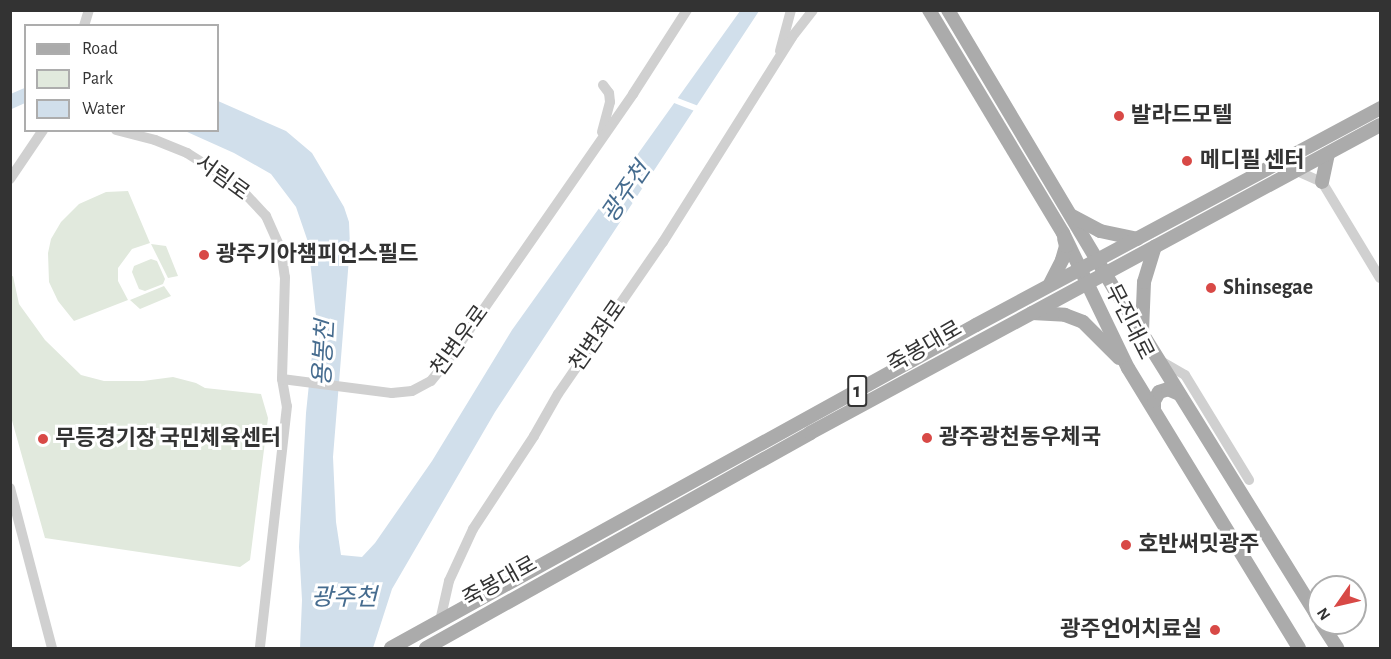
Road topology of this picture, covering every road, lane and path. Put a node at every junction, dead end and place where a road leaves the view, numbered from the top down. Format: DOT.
graph roads {
  1 [pos="687,10"];
  2 [pos="791,10"];
  3 [pos="813,10"];
  4 [pos="929,10"];
  5 [pos="948,10"];
  6 [pos="778,60"];
  7 [pos="603,85"];
  8 [pos="1380,108"];
  9 [pos="1380,124"];
  10 [pos="42,132"];
  11 [pos="124,132"];
  12 [pos="599,142"];
  13 [pos="1328,154"];
  14 [pos="1297,171"];
  15 [pos="10,179"];
  16 [pos="1322,182"];
  17 [pos="1072,216"];
  18 [pos="1063,233"];
  19 [pos="1137,239"];
  20 [pos="1155,247"];
  21 [pos="1099,260"];
  22 [pos="1106,273"];
  23 [pos="1084,276"];
  24 [pos="1380,278"];
  25 [pos="1049,286"];
  26 [pos="1030,313"];
  27 [pos="1142,334"];
  28 [pos="1158,359"];
  29 [pos="1128,368"];
  30 [pos="282,380"];
  31 [pos="1179,394"];
  32 [pos="1154,409"];
  33 [pos="1249,480"];
  34 [pos="10,488"];
  35 [pos="1307,600"];
  36 [pos="437,623"];
  37 [pos="1329,635"];
  38 [pos="428,647"];
  39 [pos="52,648"];
  40 [pos="260,648"];
  41 [pos="391,648"];
  42 [pos="1299,648"];
  43 [pos="1337,648"];
  1 -- 12 [label="street, 천변우로"];
  2 -- 6 [label="street, 천변좌로"];
  3 -- 6 [label="street, 천변좌로"];
  4 -- 18 [label="main road, 무진대로"];
  5 -- 17 [label="main road, 무진대로"];
  6 -- 36 [label="street, 천변좌로"];
  7 -- 12 [label="street"];
  8 -- 19 [label="main road, 죽봉대로 / 1"];
  9 -- 13 [label="main road, 죽봉대로 / 1"];
  10 -- 15 [label="street"];
  11 -- 30 [label="street, 서림로"];
  12 -- 30 [label="street, 천변우로"];
  13 -- 14 [label="main road, 죽봉대로 / 1"];
  13 -- 16 [label="main road"];
  14 -- 16 [label="street"];
  14 -- 20 [label="main road, 죽봉대로 / 1"];
  16 -- 24 [label="street"];
  17 -- 19 [label="main road"];
  17 -- 21 [label="main road, 무진대로"];
  18 -- 23 [label="main road, 무진대로"];
  18 -- 25 [label="main road"];
  19 -- 21 [label="main road, 죽봉대로 / 1"];
  20 -- 22 [label="main road, 죽봉대로 / 1"];
  20 -- 27 [label="main road"];
  21 -- 22 [label="main road, 무진대로"];
  21 -- 23 [label="main road, 죽봉대로 / 1"];
  22 -- 23 [label="main road, 죽봉대로 / 1"];
  22 -- 27 [label="main road, 무진대로"];
  23 -- 25 [label="main road, 죽봉대로 / 1"];
  23 -- 26 [label="main road, 죽봉대로 / 1"];
  23 -- 29 [label="main road, 무진대로"];
  25 -- 36 [label="main road, 죽봉대로 / 1"];
  26 -- 29 [label="main road"];
  26 -- 38 [label="main road, 죽봉대로 / 1"];
  27 -- 28 [label="main road, 무진대로"];
  28 -- 31 [label="main road, 무진대로"];
  28 -- 33 [label="street"];
  29 -- 32 [label="main road, 무진대로"];
  30 -- 40 [label="street"];
  31 -- 32 [label="main road"];
  31 -- 35 [label="main road, 무진대로"];
  32 -- 42 [label="main road, 무진대로"];
  34 -- 39 [label="street"];
  36 -- 41 [label="main road, 1"];
  37 -- 43 [label="main road"];
}
